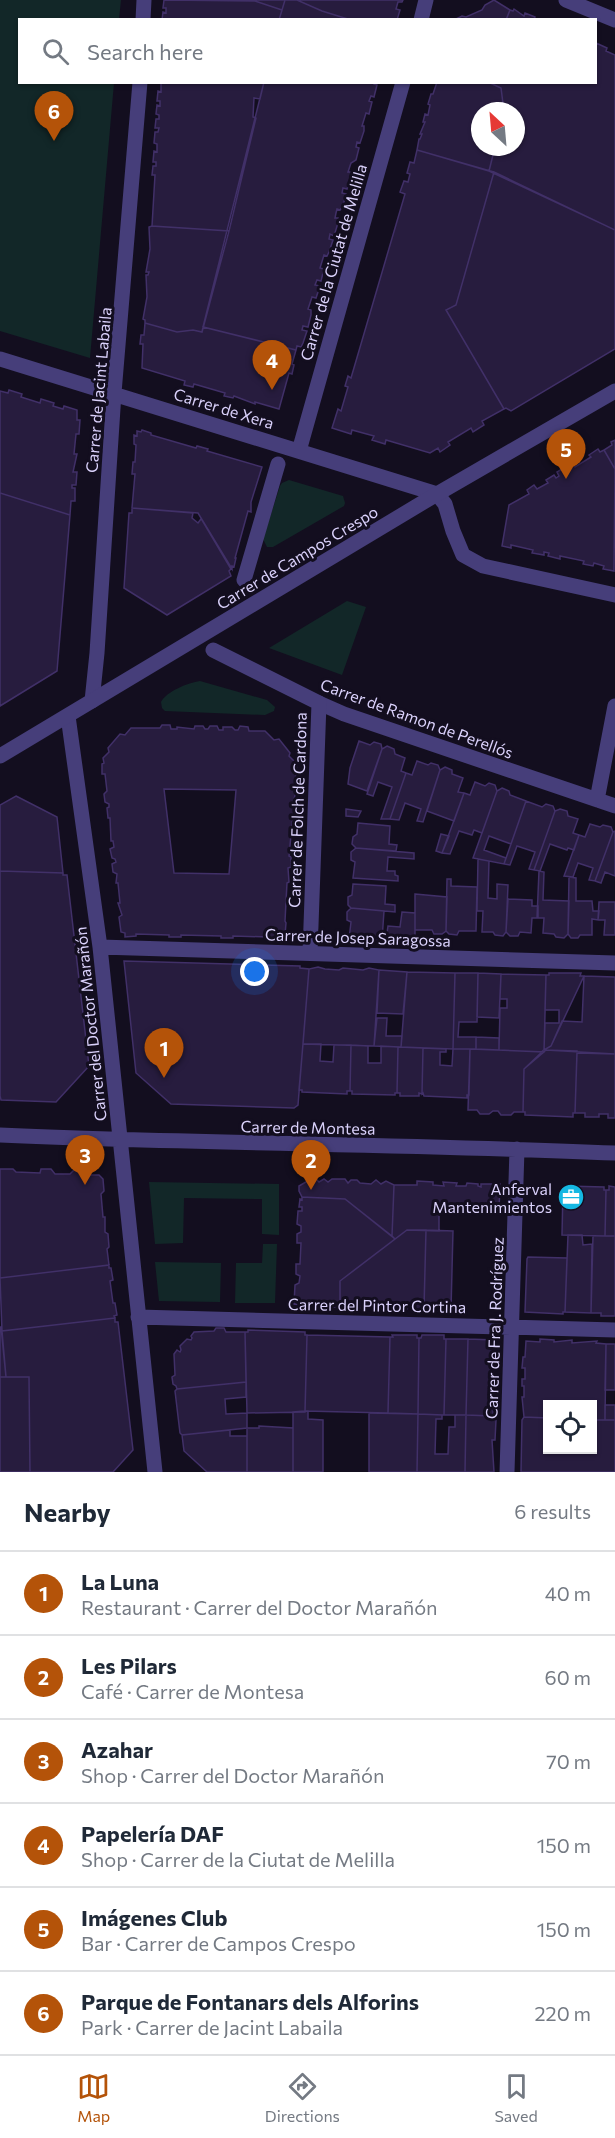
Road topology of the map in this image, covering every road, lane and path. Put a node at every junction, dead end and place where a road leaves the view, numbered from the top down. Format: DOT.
graph roads {
  1 [pos="144,0"];
  2 [pos="426,0"];
  3 [pos="566,0"];
  4 [pos="584,4"];
  5 [pos="143,18"];
  6 [pos="422,18"];
  7 [pos="615,20"];
  8 [pos="140,84"];
  9 [pos="402,84"];
  10 [pos="0,359"];
  11 [pos="615,391"];
  12 [pos="114,393"];
  13 [pos="299,451"];
  14 [pos="278,464"];
  15 [pos="437,494"];
  16 [pos="244,580"];
  17 [pos="615,595"];
  18 [pos="213,650"];
  19 [pos="92,701"];
  20 [pos="319,703"];
  21 [pos="615,706"];
  22 [pos="68,716"];
  23 [pos="0,756"];
  24 [pos="597,800"];
  25 [pos="615,806"];
  26 [pos="100,947"];
  27 [pos="310,953"];
  28 [pos="615,963"];
  29 [pos="0,1135"];
  30 [pos="122,1140"];
  31 [pos="518,1149"];
  32 [pos="615,1153"];
  33 [pos="138,1317"];
  34 [pos="513,1327"];
  35 [pos="615,1330"];
  36 [pos="155,1472"];
  37 [pos="507,1472"];
  1 -- 5 [label="street"];
  2 -- 6 [label="street"];
  3 -- 4 [label="street"];
  4 -- 7 [label="street"];
  8 -- 12 [label="street, Carrer de Jacint Labaila"];
  9 -- 13 [label="street, Carrer de la Ciutat de Melilla"];
  10 -- 12 [label="street, Carrer de Xera"];
  11 -- 15 [label="street, Carrer de Campos Crespo"];
  12 -- 13 [label="street, Carrer de Xera"];
  12 -- 19 [label="street, Carrer de Jacint Labaila"];
  13 -- 15 [label="street, Carrer de Xera"];
  14 -- 16 [label="street"];
  15 -- 17 [label="street"];
  15 -- 19 [label="street, Carrer de Campos Crespo"];
  18 -- 20 [label="street, Carrer de Ramon de Perellós"];
  19 -- 22 [label="street, Carrer de Campos Crespo"];
  20 -- 24 [label="street, Carrer de Ramon de Perellós"];
  20 -- 27 [label="street, Carrer de Folch de Cardona"];
  21 -- 24 [label="street"];
  22 -- 23 [label="street, Carrer de Campos Crespo"];
  22 -- 26 [label="street, Carrer del Doctor Marañón"];
  24 -- 25 [label="street, Carrer de Ramon de Perellós"];
  26 -- 27 [label="street, Carrer de Josep Saragossa"];
  26 -- 30 [label="street, Carrer del Doctor Marañón"];
  27 -- 28 [label="street, Carrer de Josep Saragossa"];
  29 -- 30 [label="street, Carrer de Montesa"];
  30 -- 31 [label="street, Carrer de Montesa"];
  30 -- 33 [label="street, Carrer del Doctor Marañón"];
  31 -- 32 [label="street, Carrer de Montesa"];
  31 -- 34 [label="street, Carrer de Fra J. Rodríguez"];
  33 -- 34 [label="street, Carrer del Pintor Cortina"];
  33 -- 36 [label="street, Carrer del Doctor Marañón"];
  34 -- 35 [label="street, Carrer del Pintor Cortina"];
  34 -- 37 [label="street, Carrer de Fra J. Rodríguez"];
}
